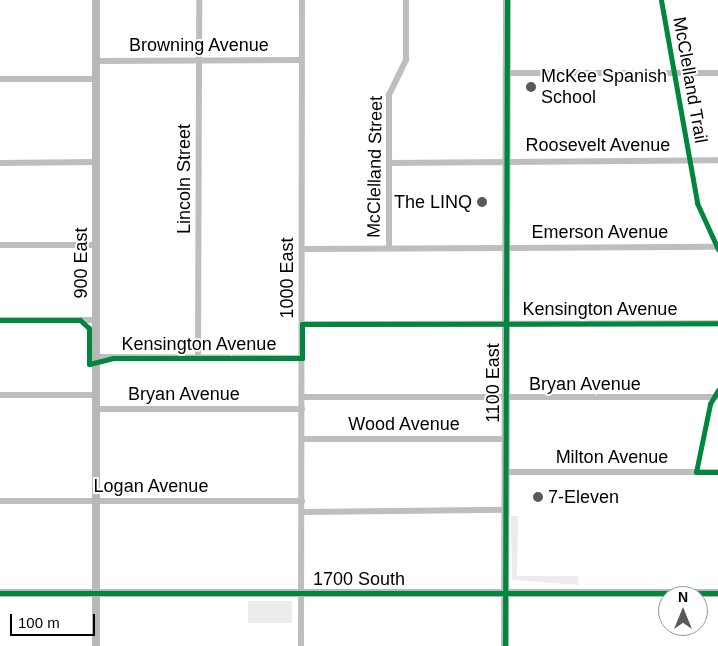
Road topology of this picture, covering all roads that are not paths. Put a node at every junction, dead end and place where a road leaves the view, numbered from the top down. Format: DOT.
graph roads {
  1 [pos="96,0"];
  2 [pos="199,0"];
  3 [pos="302,0"];
  4 [pos="406,0"];
  5 [pos="507,0"];
  6 [pos="199,60"];
  7 [pos="302,60"];
  8 [pos="96,61"];
  9 [pos="507,73"];
  10 [pos="718,73"];
  11 [pos="96,78"];
  12 [pos="0,79"];
  13 [pos="718,160"];
  14 [pos="507,161"];
  15 [pos="96,162"];
  16 [pos="0,163"];
  17 [pos="389,163"];
  18 [pos="0,245"];
  19 [pos="96,245"];
  20 [pos="718,247"];
  21 [pos="507,248"];
  22 [pos="302,249"];
  23 [pos="389,249"];
  24 [pos="0,320"];
  25 [pos="96,320"];
  26 [pos="507,323"];
  27 [pos="718,323"];
  28 [pos="302,324"];
  29 [pos="96,358"];
  30 [pos="198,358"];
  31 [pos="302,358"];
  32 [pos="0,395"];
  33 [pos="96,395"];
  34 [pos="302,397"];
  35 [pos="506,397"];
  36 [pos="718,398"];
  37 [pos="96,409"];
  38 [pos="302,409"];
  39 [pos="302,439"];
  40 [pos="506,439"];
  41 [pos="506,472"];
  42 [pos="718,472"];
  43 [pos="0,501"];
  44 [pos="96,501"];
  45 [pos="302,501"];
  46 [pos="506,510"];
  47 [pos="302,512"];
  48 [pos="0,593"];
  49 [pos="96,593"];
  50 [pos="302,593"];
  51 [pos="506,593"];
  52 [pos="718,593"];
  53 [pos="96,646"];
  54 [pos="301,646"];
  55 [pos="505,646"];
  1 -- 8 [label="street, 900 East"];
  2 -- 6 [label="street, Lincoln Street"];
  3 -- 7 [label="street, 1000 East"];
  4 -- 17 [label="street, McClelland Street"];
  5 -- 9 [label="street, 1100 East"];
  6 -- 7 [label="street, Browning Avenue"];
  6 -- 8 [label="street, Browning Avenue"];
  6 -- 30 [label="street, Lincoln Street"];
  7 -- 22 [label="street, 1000 East"];
  8 -- 11 [label="street, 900 East"];
  9 -- 10 [label="street"];
  9 -- 14 [label="street, 1100 East"];
  11 -- 12 [label="street"];
  11 -- 15 [label="street, 900 East"];
  13 -- 14 [label="street, Roosevelt Avenue"];
  14 -- 17 [label="street, Roosevelt Avenue"];
  14 -- 21 [label="street, 1100 East"];
  15 -- 16 [label="street"];
  15 -- 19 [label="street, 900 East"];
  17 -- 23 [label="street, McClelland Street"];
  18 -- 19 [label="street"];
  19 -- 25 [label="street, 900 East"];
  20 -- 21 [label="street, Emerson Avenue"];
  21 -- 23 [label="street, Emerson Avenue"];
  21 -- 26 [label="street, 1100 East"];
  22 -- 23 [label="street, Emerson Avenue"];
  22 -- 28 [label="street, 1000 East"];
  24 -- 25 [label="street"];
  25 -- 29 [label="street, 900 East"];
  26 -- 27 [label="street, Kensington Avenue"];
  26 -- 28 [label="street, Kensington Avenue"];
  26 -- 35 [label="street, 1100 East"];
  28 -- 31 [label="street, 1000 East"];
  29 -- 30 [label="street, Kensington Avenue"];
  29 -- 33 [label="street, 900 East"];
  30 -- 31 [label="street, Kensington Avenue"];
  31 -- 34 [label="street, 1000 East"];
  32 -- 33 [label="street"];
  33 -- 37 [label="street, 900 East"];
  34 -- 35 [label="street, Bryan Avenue"];
  34 -- 38 [label="street, 1000 East"];
  35 -- 36 [label="street, Bryan Avenue"];
  35 -- 40 [label="street, 1100 East"];
  37 -- 38 [label="street, Bryan Avenue"];
  37 -- 44 [label="street, 900 East"];
  38 -- 39 [label="street, 1000 East"];
  39 -- 40 [label="street, Wood Avenue"];
  39 -- 45 [label="street, 1000 East"];
  40 -- 41 [label="street, 1100 East"];
  41 -- 42 [label="street, Milton Avenue"];
  41 -- 46 [label="street, 1100 East"];
  43 -- 44 [label="street, Logan Avenue"];
  44 -- 45 [label="street, Logan Avenue"];
  44 -- 49 [label="street, 900 East"];
  45 -- 47 [label="street, 1000 East"];
  46 -- 47 [label="street"];
  46 -- 51 [label="street, 1100 East"];
  47 -- 50 [label="street, 1000 East"];
  48 -- 49 [label="street, 1700 South"];
  49 -- 50 [label="street, 1700 South"];
  49 -- 53 [label="street, 900 East"];
  50 -- 51 [label="street, 1700 South"];
  50 -- 54 [label="street, 1000 East"];
  51 -- 52 [label="street, 1700 South"];
  51 -- 55 [label="street, 1100 East"];
}
